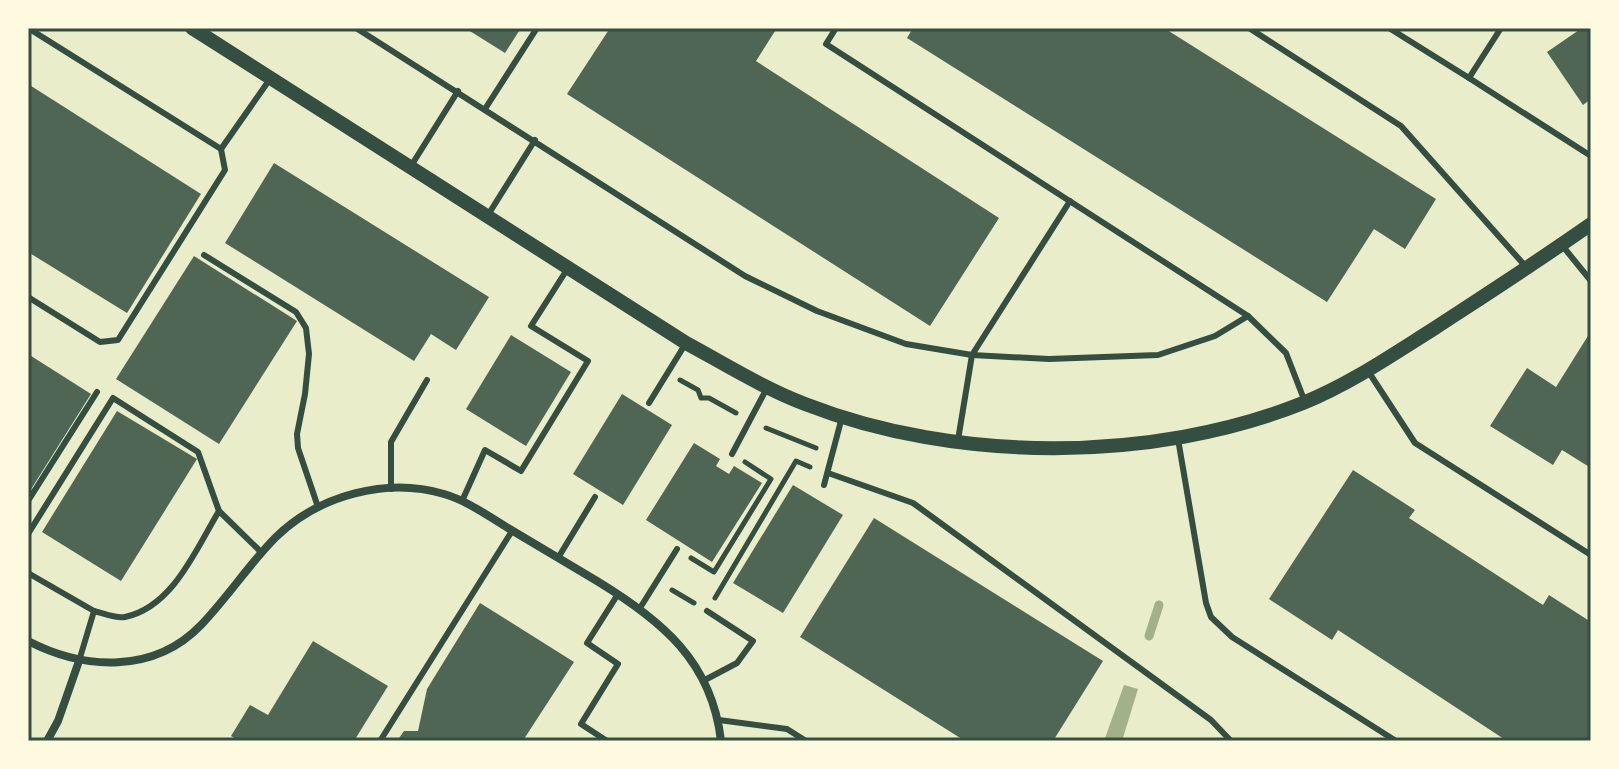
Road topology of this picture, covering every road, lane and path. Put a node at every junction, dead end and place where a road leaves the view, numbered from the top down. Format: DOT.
graph roads {
  1 [pos="28,28"];
  2 [pos="192,28"];
  3 [pos="356,28"];
  4 [pos="537,28"];
  5 [pos="836,28"];
  6 [pos="1249,28"];
  7 [pos="1389,28"];
  8 [pos="1501,28"];
  9 [pos="271,78"];
  10 [pos="1469,78"];
  11 [pos="458,91"];
  12 [pos="485,109"];
  13 [pos="535,140"];
  14 [pos="221,149"];
  15 [pos="1591,156"];
  16 [pos="411,166"];
  17 [pos="1070,201"];
  18 [pos="488,215"];
  19 [pos="1591,224"];
  20 [pos="1561,244"];
  21 [pos="204,255"];
  22 [pos="569,267"];
  23 [pos="1527,268"];
  24 [pos="1591,281"];
  25 [pos="28,297"];
  26 [pos="1248,316"];
  27 [pos="686,343"];
  28 [pos="972,355"];
  29 [pos="1368,371"];
  30 [pos="427,380"];
  31 [pos="767,388"];
  32 [pos="97,392"];
  33 [pos="1305,402"];
  34 [pos="649,403"];
  35 [pos="842,417"];
  36 [pos="1178,437"];
  37 [pos="957,443"];
  38 [pos="732,454"];
  39 [pos="828,473"];
  40 [pos="824,485"];
  41 [pos="391,489"];
  42 [pos="595,497"];
  43 [pos="28,501"];
  44 [pos="462,501"];
  45 [pos="318,507"];
  46 [pos="219,511"];
  47 [pos="512,531"];
  48 [pos="28,534"];
  49 [pos="677,549"];
  50 [pos="261,552"];
  51 [pos="1591,555"];
  52 [pos="558,558"];
  53 [pos="28,573"];
  54 [pos="657,581"];
  55 [pos="618,594"];
  56 [pos="640,608"];
  57 [pos="94,611"];
  58 [pos="707,611"];
  59 [pos="28,641"];
  60 [pos="79,661"];
  61 [pos="703,681"];
  62 [pos="719,720"];
  63 [pos="47,741"];
  64 [pos="380,741"];
  65 [pos="607,741"];
  66 [pos="721,741"];
  67 [pos="806,741"];
  68 [pos="1231,741"];
  69 [pos="1396,741"];
  1 -- 14 [label="lane"];
  2 -- 9 [label="street"];
  3 -- 11 [label="lane"];
  4 -- 12 [label="lane"];
  5 -- 17 [label="lane"];
  6 -- 23 [label="lane"];
  7 -- 10 [label="lane"];
  8 -- 10 [label="lane"];
  9 -- 14 [label="lane"];
  9 -- 16 [label="street"];
  10 -- 15 [label="lane"];
  11 -- 12 [label="lane"];
  11 -- 16 [label="lane"];
  12 -- 13 [label="lane"];
  13 -- 18 [label="lane"];
  13 -- 28 [label="lane"];
  14 -- 25 [label="lane"];
  16 -- 18 [label="street"];
  17 -- 26 [label="lane"];
  17 -- 28 [label="lane"];
  18 -- 22 [label="street"];
  19 -- 20 [label="street"];
  20 -- 23 [label="street"];
  20 -- 24 [label="lane"];
  21 -- 45 [label="lane"];
  22 -- 27 [label="street"];
  22 -- 44 [label="lane"];
  23 -- 29 [label="street"];
  26 -- 28 [label="lane"];
  26 -- 33 [label="lane"];
  27 -- 31 [label="street"];
  27 -- 34 [label="lane"];
  28 -- 37 [label="lane"];
  29 -- 33 [label="street"];
  29 -- 51 [label="lane"];
  30 -- 41 [label="lane"];
  31 -- 35 [label="street"];
  31 -- 38 [label="lane"];
  32 -- 43 [label="lane"];
  33 -- 36 [label="street"];
  35 -- 37 [label="street"];
  35 -- 39 [label="lane"];
  36 -- 37 [label="street"];
  36 -- 69 [label="lane"];
  38 -- 49 [label="path"];
  39 -- 40 [label="lane"];
  39 -- 58 [label="path"];
  39 -- 68 [label="lane"];
  41 -- 44 [label="street"];
  41 -- 45 [label="street"];
  42 -- 52 [label="lane"];
  44 -- 47 [label="street"];
  45 -- 50 [label="street"];
  46 -- 48 [label="lane"];
  46 -- 50 [label="lane"];
  46 -- 57 [label="lane"];
  47 -- 52 [label="street"];
  47 -- 64 [label="lane"];
  49 -- 54 [label="lane"];
  50 -- 60 [label="street"];
  52 -- 55 [label="street"];
  53 -- 57 [label="lane"];
  54 -- 56 [label="lane"];
  54 -- 58 [label="path"];
  55 -- 56 [label="street"];
  55 -- 65 [label="lane"];
  56 -- 61 [label="street"];
  57 -- 60 [label="lane"];
  58 -- 61 [label="lane"];
  59 -- 60 [label="street"];
  60 -- 63 [label="street"];
  61 -- 62 [label="street"];
  62 -- 66 [label="street"];
  62 -- 67 [label="lane"];
}
